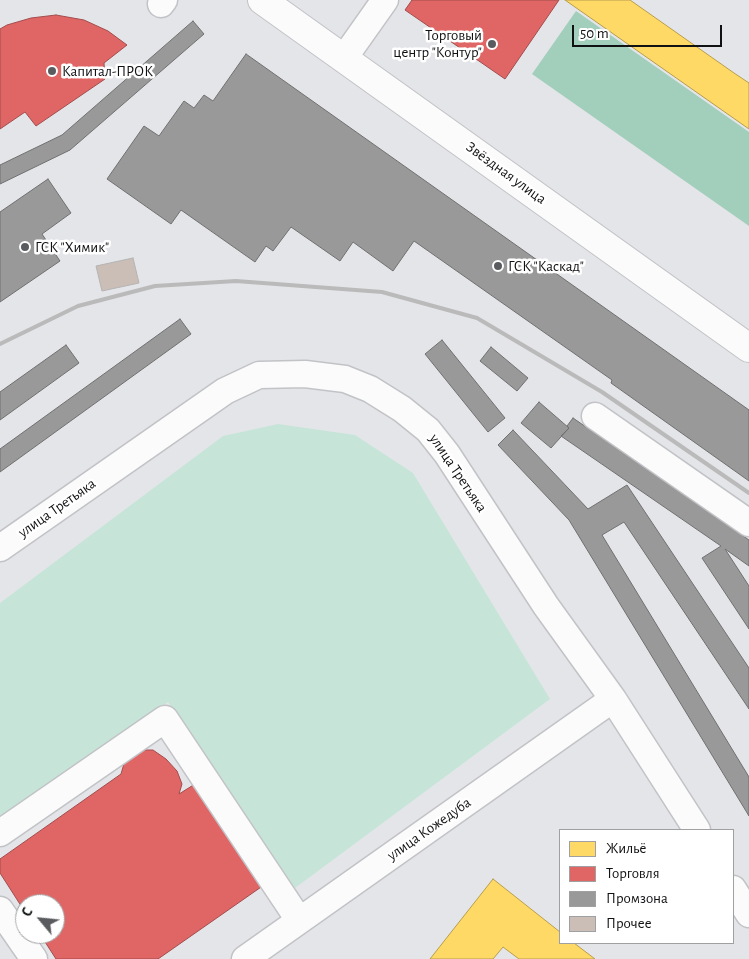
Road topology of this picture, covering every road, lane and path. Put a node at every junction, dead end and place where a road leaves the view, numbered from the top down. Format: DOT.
graph roads {
  1 [pos="262,0"];
  2 [pos="384,0"];
  3 [pos="344,58"];
  4 [pos="749,348"];
  5 [pos="595,416"];
  6 [pos="749,523"];
  7 [pos="0,548"];
  8 [pos="614,699"];
  9 [pos="696,829"];
  10 [pos="0,833"];
  11 [pos="734,891"];
  12 [pos="0,910"];
  13 [pos="749,914"];
  14 [pos="299,920"];
  15 [pos="257,956"];
  16 [pos="34,959"];
  1 -- 3 [label="main road, Звёздная улица"];
  2 -- 3 [label="street"];
  3 -- 4 [label="main road, Звёздная улица"];
  5 -- 6 [label="street"];
  7 -- 8 [label="street, улица Третьяка"];
  8 -- 9 [label="street, улица Третьяка"];
  8 -- 14 [label="street, улица Кожедуба"];
  10 -- 14 [label="street"];
  11 -- 13 [label="street"];
  12 -- 16 [label="street"];
  14 -- 15 [label="street, улица Кожедуба"];
}
